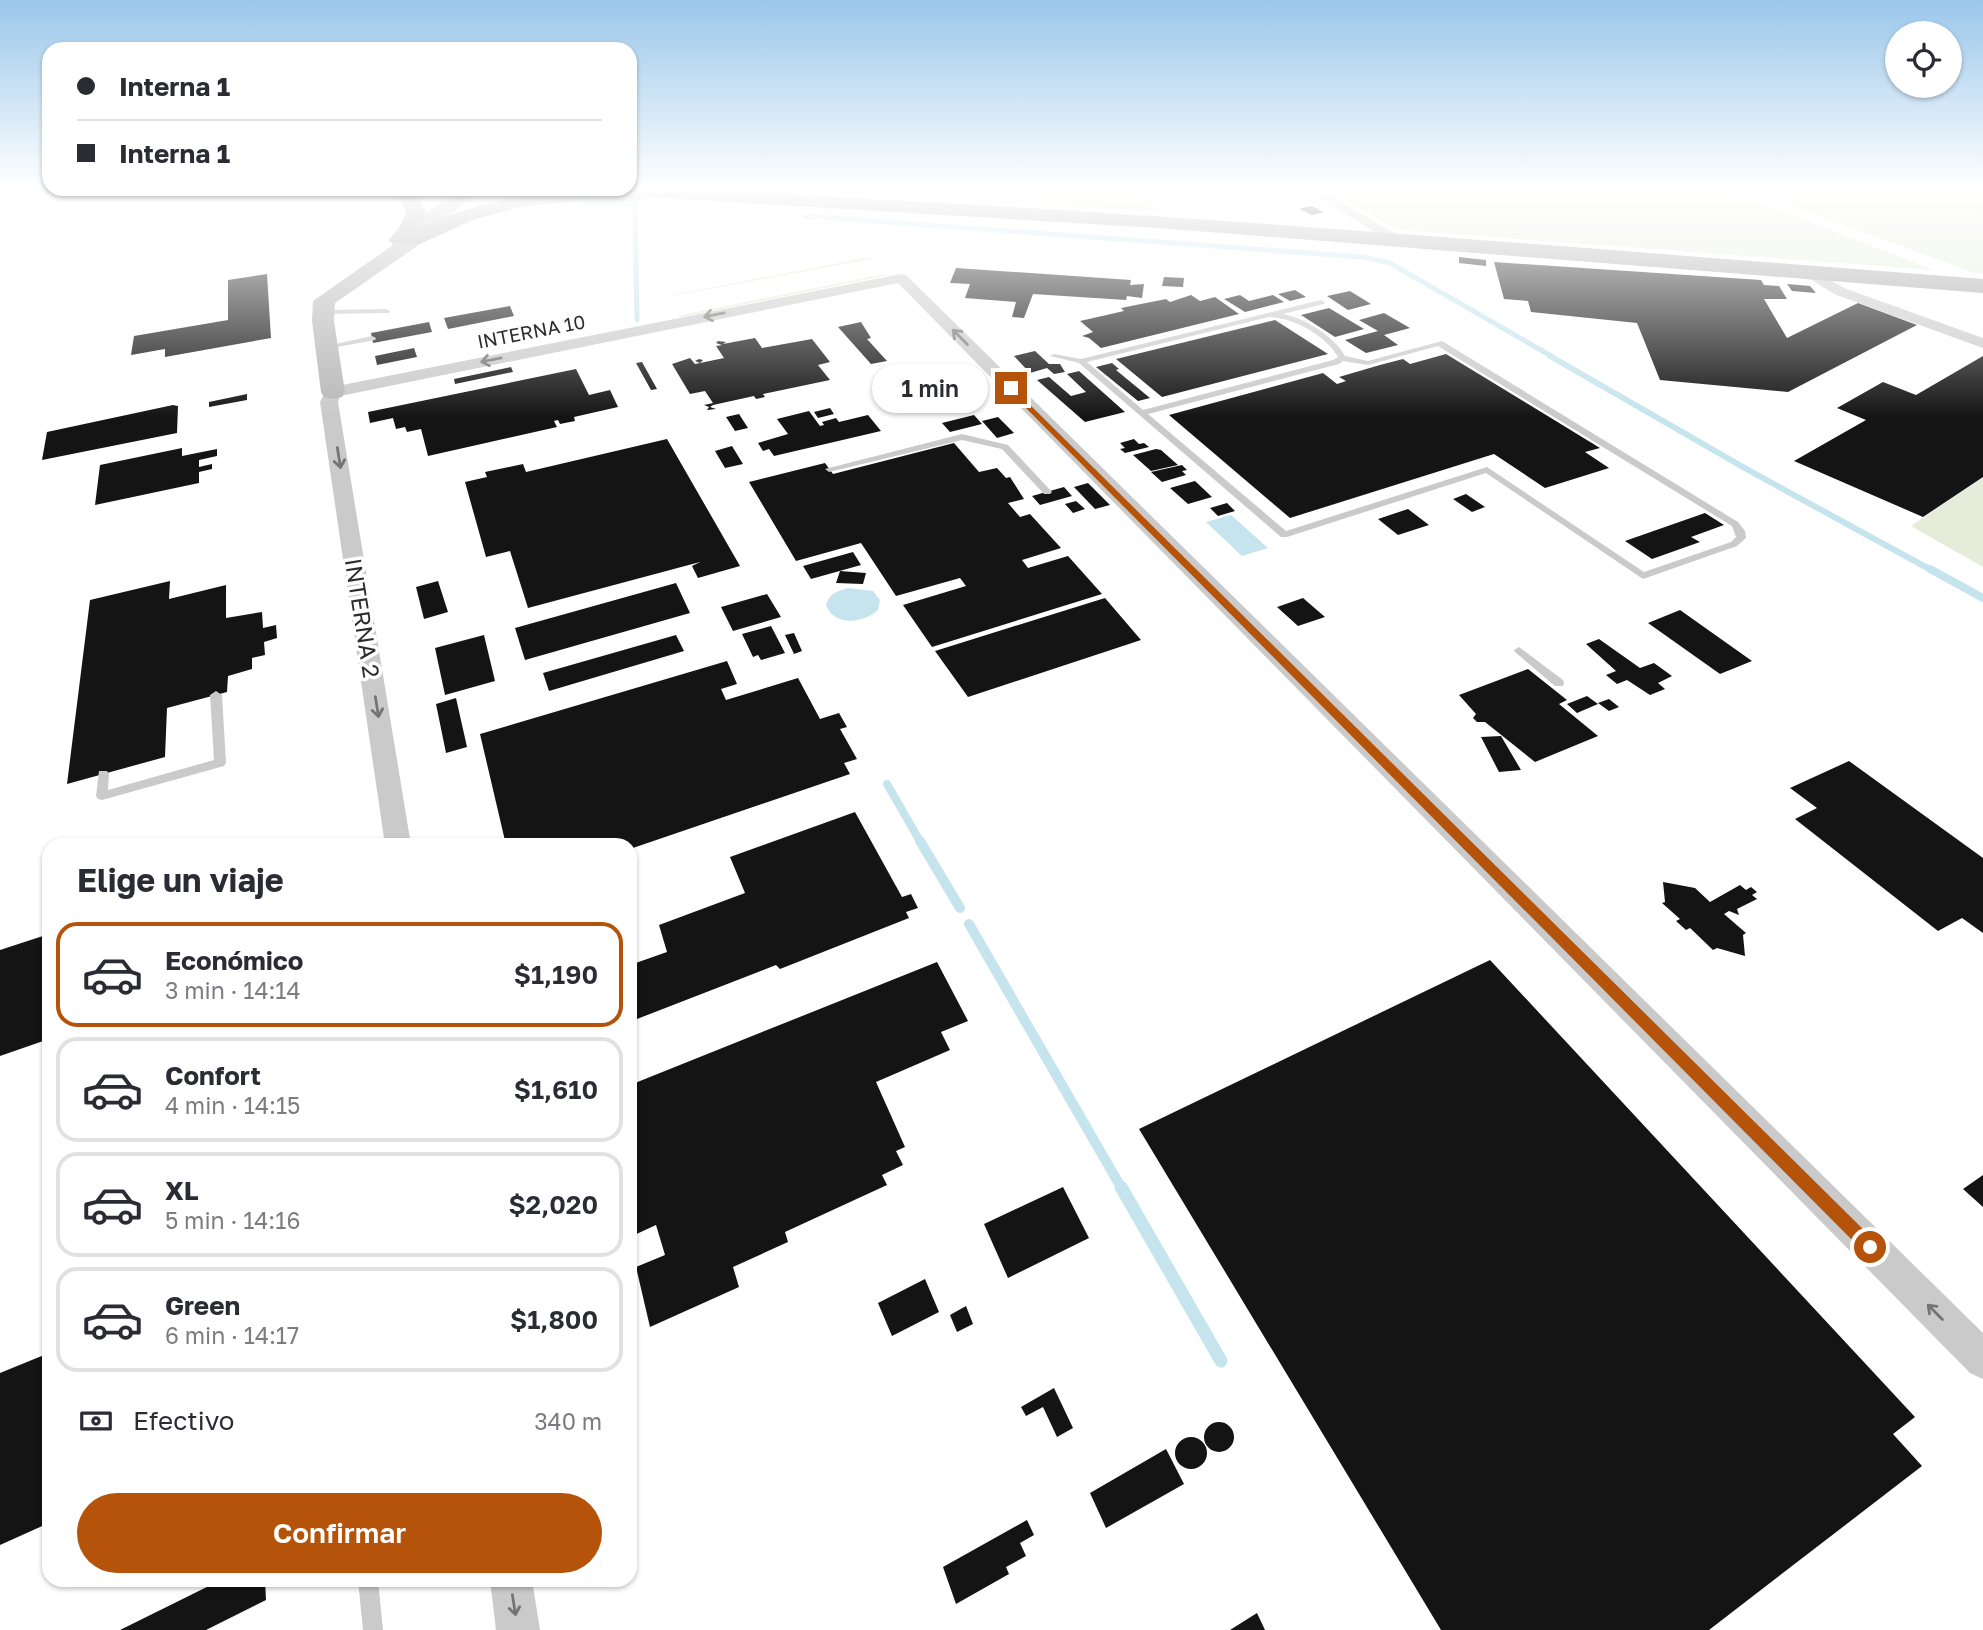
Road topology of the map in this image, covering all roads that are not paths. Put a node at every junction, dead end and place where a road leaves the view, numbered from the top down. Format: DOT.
graph roads {
  1 [pos="372,265"];
  2 [pos="1722,265"];
  3 [pos="1809,272"];
  4 [pos="1983,286"];
  5 [pos="1321,302"];
  6 [pos="386,311"];
  7 [pos="324,312"];
  8 [pos="1266,315"];
  9 [pos="372,338"];
  10 [pos="1983,343"];
  11 [pos="326,346"];
  12 [pos="1054,356"];
  13 [pos="1342,358"];
  14 [pos="1081,361"];
  15 [pos="333,391"];
  16 [pos="1141,413"];
  17 [pos="829,469"];
  18 [pos="1047,492"];
  19 [pos="1519,650"];
  20 [pos="1559,683"];
  21 [pos="216,695"];
  22 [pos="103,774"];
  23 [pos="397,838"];
  24 [pos="1983,1360"];
  25 [pos="370,1587"];
  26 [pos="512,1587"];
  27 [pos="373,1630"];
  28 [pos="518,1630"];
  1 -- 7 [label="street"];
  2 -- 3 [label="main road"];
  3 -- 4 [label="main road"];
  3 -- 10 [label="street"];
  5 -- 8 [label="lane"];
  6 -- 7 [label="lane"];
  7 -- 11 [label="street"];
  8 -- 13 [label="lane"];
  8 -- 14 [label="lane"];
  9 -- 11 [label="lane"];
  11 -- 15 [label="street"];
  12 -- 14 [label="lane"];
  13 -- 16 [label="lane"];
  13 -- 16 [label="lane"];
  14 -- 16 [label="lane"];
  15 -- 23 [label="street, INTERNA 2, one-way"];
  24 -- 15 [label="street, INTERNA 10, one-way"];
  17 -- 18 [label="lane"];
  19 -- 20 [label="lane"];
  21 -- 22 [label="lane"];
  25 -- 27 [label="lane"];
  26 -- 28 [label="street, one-way"];
}
